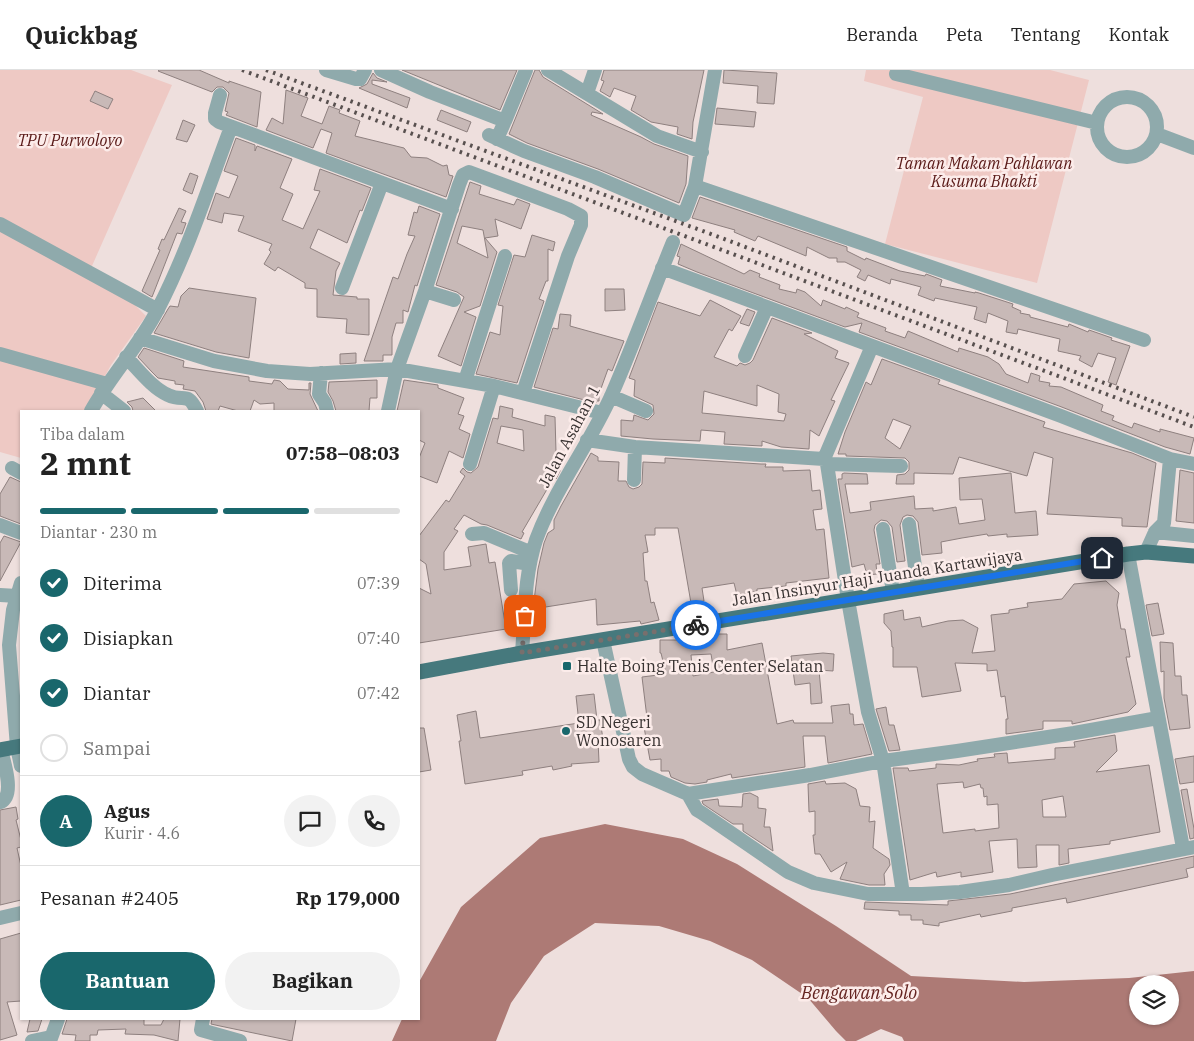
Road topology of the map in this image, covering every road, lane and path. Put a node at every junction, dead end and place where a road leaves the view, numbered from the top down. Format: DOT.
graph roads {
  1 [pos="326,70"];
  2 [pos="365,70"];
  3 [pos="380,70"];
  4 [pos="526,70"];
  5 [pos="548,70"];
  6 [pos="595,70"];
  7 [pos="715,70"];
  8 [pos="896,74"];
  9 [pos="587,93"];
  10 [pos="220,95"];
  11 [pos="505,121"];
  12 [pos="1097,123"];
  13 [pos="231,127"];
  14 [pos="1157,134"];
  15 [pos="1194,148"];
  16 [pos="702,152"];
  17 [pos="382,183"];
  18 [pos="695,186"];
  19 [pos="452,209"];
  20 [pos="0,224"];
  21 [pos="673,242"];
  22 [pos="506,256"];
  23 [pos="662,268"];
  24 [pos="342,288"];
  25 [pos="425,291"];
  26 [pos="454,300"];
  27 [pos="767,307"];
  28 [pos="158,310"];
  29 [pos="140,338"];
  30 [pos="1144,340"];
  31 [pos="872,346"];
  32 [pos="0,354"];
  33 [pos="745,356"];
  34 [pos="126,357"];
  35 [pos="397,369"];
  36 [pos="321,373"];
  37 [pos="465,381"];
  38 [pos="494,386"];
  39 [pos="104,389"];
  40 [pos="522,393"];
  41 [pos="611,396"];
  42 [pos="92,410"];
  43 [pos="123,410"];
  44 [pos="196,410"];
  45 [pos="327,410"];
  46 [pos="388,410"];
  47 [pos="646,411"];
  48 [pos="602,412"];
  49 [pos="587,440"];
  50 [pos="635,446"];
  51 [pos="1170,459"];
  52 [pos="826,462"];
  53 [pos="470,464"];
  54 [pos="1194,464"];
  55 [pos="901,466"];
  56 [pos="634,480"];
  57 [pos="909,524"];
  58 [pos="0,525"];
  59 [pos="883,529"];
  60 [pos="1155,532"];
  61 [pos="20,533"];
  62 [pos="472,534"];
  63 [pos="1194,536"];
  64 [pos="1146,552"];
  65 [pos="1128,554"];
  66 [pos="1194,556"];
  67 [pos="531,558"];
  68 [pos="918,588"];
  69 [pos="19,590"];
  70 [pos="511,590"];
  71 [pos="893,592"];
  72 [pos="0,595"];
  73 [pos="848,600"];
  74 [pos="603,640"];
  75 [pos="522,653"];
  76 [pos="420,672"];
  77 [pos="1158,718"];
  78 [pos="19,746"];
  79 [pos="1,750"];
  80 [pos="883,761"];
  81 [pos="688,794"];
  82 [pos="1,802"];
  83 [pos="1188,848"];
  84 [pos="903,894"];
  85 [pos="20,913"];
  86 [pos="0,918"];
  87 [pos="58,1020"];
  88 [pos="201,1030"];
  89 [pos="51,1039"];
  90 [pos="32,1041"];
  91 [pos="240,1041"];
  1 -- 2 [label="street"];
  3 -- 11 [label="street"];
  4 -- 11 [label="street"];
  5 -- 9 [label="street"];
  6 -- 9 [label="street"];
  7 -- 16 [label="street"];
  8 -- 12 [label="street"];
  9 -- 16 [label="street"];
  10 -- 13 [label="street"];
  11 -- 18 [label="street"];
  12 -- 14 [label="street"];
  12 -- 14 [label="street"];
  13 -- 17 [label="street"];
  13 -- 28 [label="street"];
  14 -- 15 [label="street"];
  16 -- 18 [label="street"];
  17 -- 19 [label="street"];
  17 -- 24 [label="street"];
  18 -- 30 [label="street"];
  19 -- 25 [label="street"];
  19 -- 40 [label="street"];
  20 -- 28 [label="street"];
  21 -- 23 [label="street, Jalan Asahan 1"];
  22 -- 37 [label="street"];
  23 -- 27 [label="street"];
  23 -- 41 [label="street, Jalan Asahan 1"];
  25 -- 26 [label="street"];
  25 -- 35 [label="street"];
  27 -- 31 [label="street"];
  27 -- 33 [label="street"];
  28 -- 29 [label="street"];
  29 -- 34 [label="street"];
  29 -- 36 [label="street"];
  31 -- 51 [label="street"];
  31 -- 52 [label="street"];
  32 -- 39 [label="street"];
  34 -- 39 [label="street"];
  34 -- 44 [label="street"];
  35 -- 36 [label="street"];
  35 -- 37 [label="street"];
  35 -- 46 [label="street"];
  36 -- 45 [label="street"];
  37 -- 38 [label="street"];
  38 -- 40 [label="street"];
  38 -- 53 [label="street"];
  39 -- 42 [label="street"];
  39 -- 43 [label="street"];
  40 -- 48 [label="street"];
  41 -- 47 [label="street"];
  41 -- 48 [label="street, Jalan Asahan 1"];
  48 -- 49 [label="street, Jalan Asahan 1"];
  49 -- 50 [label="street"];
  49 -- 67 [label="street, Jalan Asahan 1"];
  50 -- 52 [label="street"];
  50 -- 56 [label="street"];
  51 -- 54 [label="street"];
  51 -- 60 [label="street"];
  52 -- 55 [label="street"];
  52 -- 73 [label="street"];
  57 -- 68 [label="street"];
  58 -- 61 [label="street"];
  59 -- 71 [label="street"];
  60 -- 63 [label="street"];
  60 -- 64 [label="street"];
  62 -- 67 [label="street"];
  64 -- 65 [label="main road, Jalan Insinyur Haji Juanda Kartawijaya"];
  64 -- 66 [label="main road, Jalan Insinyur Haji Juanda Kartawijaya"];
  65 -- 68 [label="main road, Jalan Insinyur Haji Juanda Kartawijaya"];
  65 -- 77 [label="street"];
  67 -- 70 [label="street"];
  67 -- 75 [label="street, Jalan Asahan 1"];
  68 -- 71 [label="main road, Jalan Insinyur Haji Juanda Kartawijaya"];
  69 -- 72 [label="street"];
  69 -- 78 [label="street"];
  71 -- 73 [label="main road, Jalan Insinyur Haji Juanda Kartawijaya"];
  73 -- 74 [label="main road, Jalan Insinyur Haji Juanda Kartawijaya"];
  73 -- 80 [label="street"];
  74 -- 75 [label="main road, Jalan Insinyur Haji Juanda Kartawijaya"];
  74 -- 81 [label="street"];
  75 -- 76 [label="main road, Jalan Insinyur Haji Juanda Kartawijaya"];
  77 -- 80 [label="street"];
  77 -- 83 [label="street"];
  78 -- 79 [label="main road"];
  79 -- 82 [label="street"];
  80 -- 81 [label="street"];
  80 -- 84 [label="street"];
  81 -- 84 [label="street"];
  83 -- 84 [label="street"];
  85 -- 86 [label="street"];
  87 -- 89 [label="street"];
  88 -- 91 [label="street"];
  89 -- 90 [label="street"];
}
